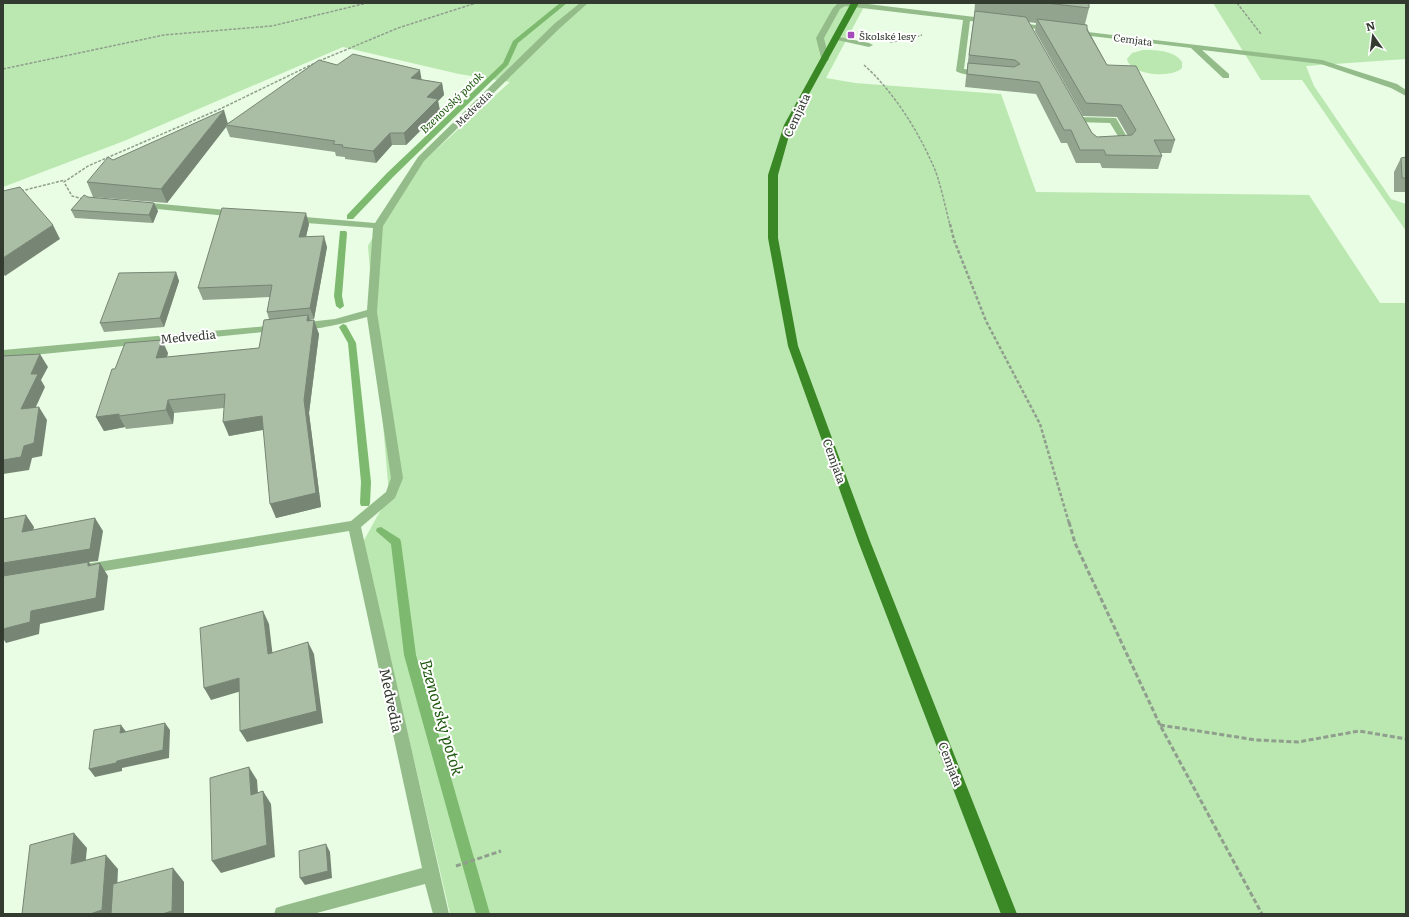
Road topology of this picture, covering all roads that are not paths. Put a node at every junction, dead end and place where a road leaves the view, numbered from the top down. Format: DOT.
graph roads {
  1 [pos="584,3"];
  2 [pos="844,3"];
  3 [pos="855,4"];
  4 [pos="967,19"];
  5 [pos="837,38"];
  6 [pos="869,45"];
  7 [pos="1194,46"];
  8 [pos="825,59"];
  9 [pos="990,74"];
  10 [pos="1226,76"];
  11 [pos="1394,86"];
  12 [pos="1406,87"];
  13 [pos="1406,94"];
  14 [pos="1080,120"];
  15 [pos="1113,144"];
  16 [pos="132,204"];
  17 [pos="250,215"];
  18 [pos="281,218"];
  19 [pos="378,226"];
  20 [pos="372,312"];
  21 [pos="3,354"];
  22 [pos="354,525"];
  23 [pos="73,571"];
  24 [pos="431,874"];
  25 [pos="282,914"];
  26 [pos="441,914"];
  27 [pos="1009,914"];
  1 -- 19 [label="street, Medvedia"];
  2 -- 3 [label="street"];
  2 -- 8 [label="street"];
  3 -- 4 [label="street, Cemjata"];
  3 -- 5 [label="main road, Cemjata"];
  4 -- 7 [label="street, Cemjata"];
  4 -- 9 [label="street"];
  5 -- 6 [label="street"];
  5 -- 8 [label="main road, Cemjata"];
  7 -- 10 [label="street"];
  7 -- 11 [label="street, Cemjata"];
  8 -- 27 [label="main road, Cemjata"];
  11 -- 12 [label="street"];
  11 -- 13 [label="street, Cemjata"];
  14 -- 15 [label="street"];
  16 -- 17 [label="street"];
  18 -- 19 [label="street"];
  19 -- 20 [label="street, Medvedia"];
  20 -- 21 [label="street, Medvedia"];
  20 -- 22 [label="street, Medvedia"];
  22 -- 23 [label="street, Medvedia"];
  22 -- 24 [label="street, Medvedia"];
  24 -- 25 [label="street"];
  24 -- 26 [label="street, Medvedia"];
}
